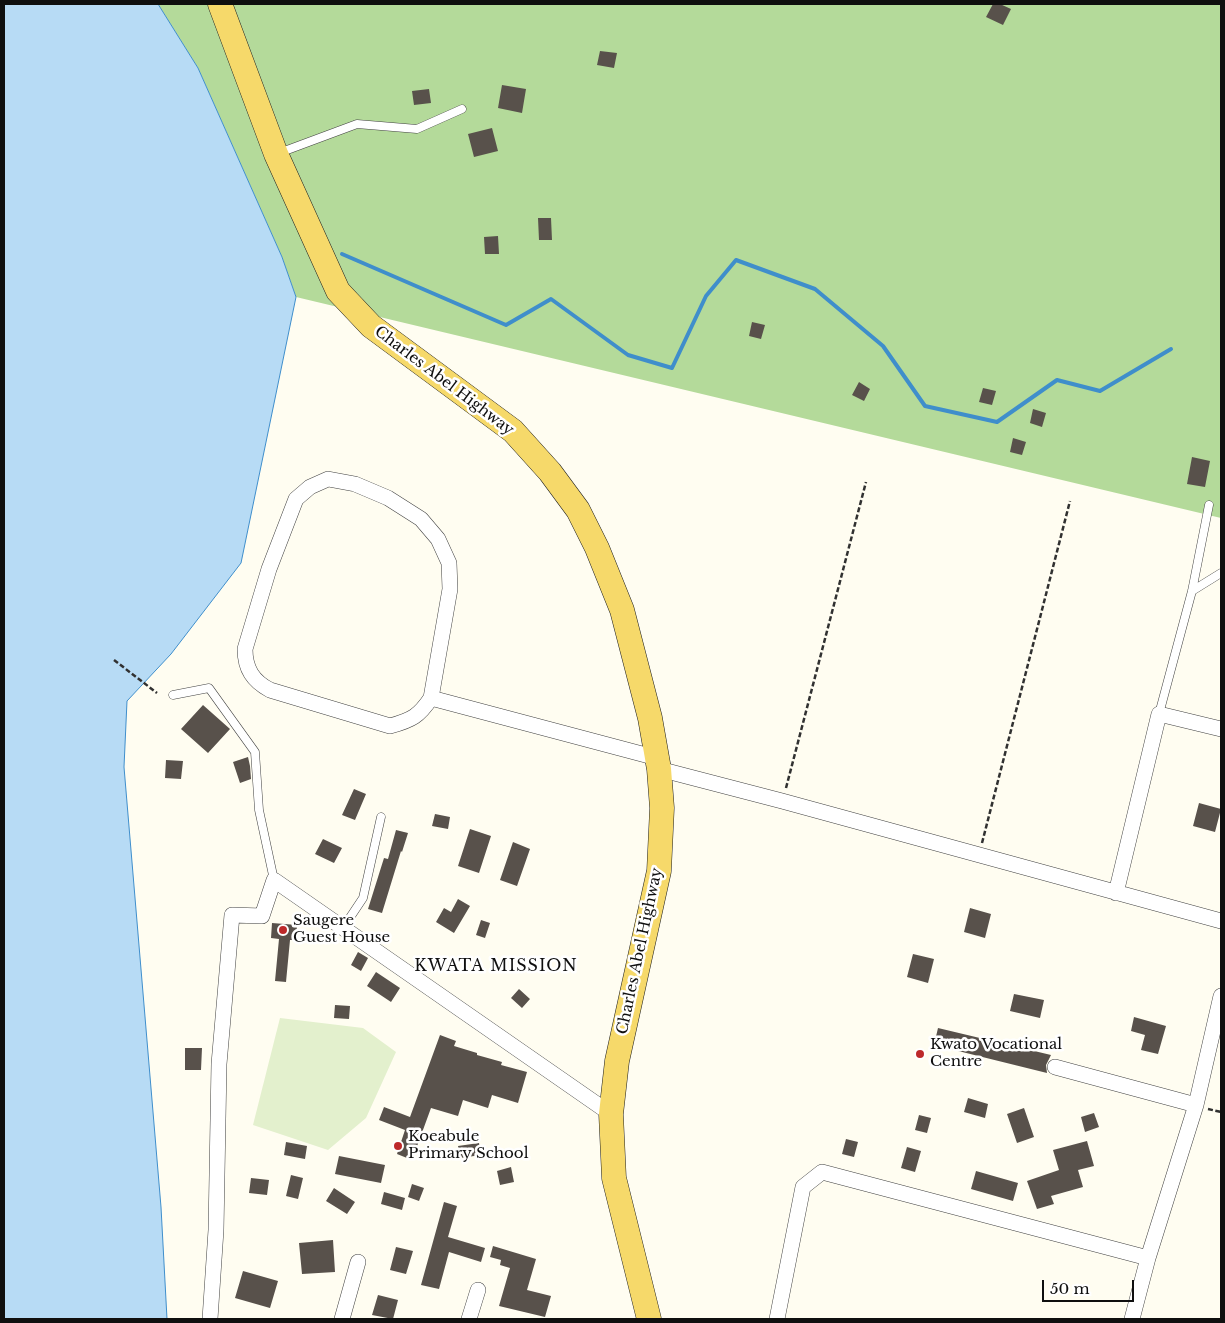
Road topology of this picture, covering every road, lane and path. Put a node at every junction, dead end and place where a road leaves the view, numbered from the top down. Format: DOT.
graph roads {
  1 [pos="220,4"];
  2 [pos="462,109"];
  3 [pos="276,154"];
  4 [pos="866,482"];
  5 [pos="1070,501"];
  6 [pos="1209,505"];
  7 [pos="1221,573"];
  8 [pos="1192,591"];
  9 [pos="114,660"];
  10 [pos="157,693"];
  11 [pos="173,695"];
  12 [pos="431,698"];
  13 [pos="1159,714"];
  14 [pos="1221,729"];
  15 [pos="658,763"];
  16 [pos="782,801"];
  17 [pos="381,818"];
  18 [pos="979,854"];
  19 [pos="274,880"];
  20 [pos="1116,893"];
  21 [pos="1221,921"];
  22 [pos="343,928"];
  23 [pos="1221,996"];
  24 [pos="1055,1067"];
  25 [pos="1196,1105"];
  26 [pos="611,1114"];
  27 [pos="1148,1258"];
  28 [pos="358,1262"];
  29 [pos="478,1290"];
  30 [pos="210,1319"];
  31 [pos="342,1319"];
  32 [pos="469,1319"];
  33 [pos="650,1319"];
  34 [pos="777,1319"];
  35 [pos="1132,1319"];
  1 -- 3 [label="main road, Charles Abel Highway"];
  2 -- 3 [label="lane"];
  3 -- 15 [label="main road, Charles Abel Highway"];
  4 -- 16 [label="path"];
  5 -- 18 [label="path"];
  6 -- 8 [label="lane"];
  7 -- 8 [label="lane"];
  8 -- 13 [label="lane"];
  9 -- 10 [label="path"];
  11 -- 19 [label="lane"];
  12 -- 12 [label="street"];
  12 -- 15 [label="street"];
  13 -- 14 [label="street"];
  13 -- 20 [label="street"];
  15 -- 16 [label="street"];
  15 -- 26 [label="main road, Charles Abel Highway"];
  16 -- 18 [label="street"];
  17 -- 22 [label="lane"];
  18 -- 20 [label="street"];
  19 -- 22 [label="street"];
  19 -- 30 [label="street"];
  20 -- 21 [label="street"];
  22 -- 26 [label="street"];
  23 -- 25 [label="street"];
  24 -- 25 [label="street"];
  25 -- 27 [label="street"];
  26 -- 33 [label="main road, Charles Abel Highway"];
  27 -- 34 [label="street"];
  27 -- 35 [label="street"];
  28 -- 31 [label="street"];
  29 -- 32 [label="street"];
}
